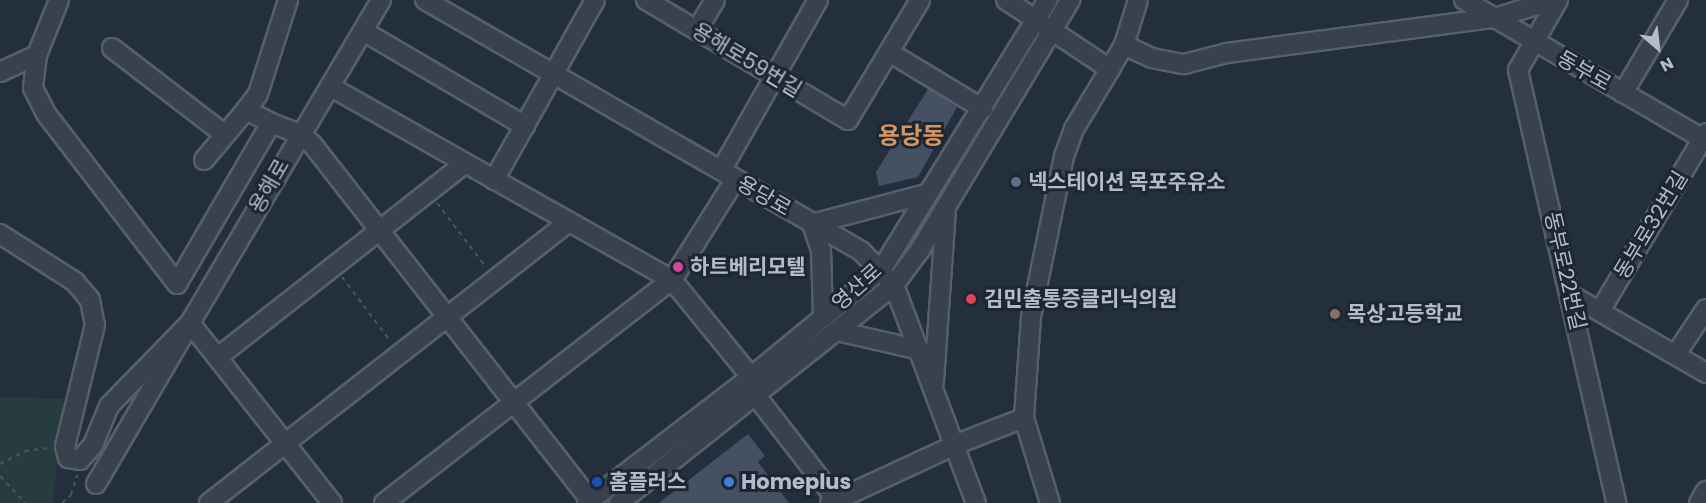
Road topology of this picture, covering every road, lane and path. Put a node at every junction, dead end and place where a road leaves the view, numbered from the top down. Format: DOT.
graph roads {
  1 [pos="59,0"];
  2 [pos="288,0"];
  3 [pos="381,0"];
  4 [pos="425,0"];
  5 [pos="595,0"];
  6 [pos="646,0"];
  7 [pos="715,0"];
  8 [pos="818,0"];
  9 [pos="920,0"];
  10 [pos="1006,0"];
  11 [pos="1048,0"];
  12 [pos="1070,0"];
  13 [pos="1138,0"];
  14 [pos="1464,0"];
  15 [pos="1556,0"];
  16 [pos="1678,0"];
  17 [pos="1494,18"];
  18 [pos="1036,20"];
  19 [pos="697,30"];
  20 [pos="1052,30"];
  21 [pos="363,31"];
  22 [pos="1532,41"];
  23 [pos="1124,45"];
  24 [pos="112,48"];
  25 [pos="889,52"];
  26 [pos="37,55"];
  27 [pos="1110,69"];
  28 [pos="0,72"];
  29 [pos="555,75"];
  30 [pos="775,76"];
  31 [pos="331,87"];
  32 [pos="1623,93"];
  33 [pos="983,109"];
  34 [pos="246,110"];
  35 [pos="271,123"];
  36 [pos="525,126"];
  37 [pos="225,134"];
  38 [pos="300,134"];
  39 [pos="1705,138"];
  40 [pos="204,160"];
  41 [pos="464,164"];
  42 [pos="728,175"];
  43 [pos="494,180"];
  44 [pos="429,193"];
  45 [pos="929,193"];
  46 [pos="947,206"];
  47 [pos="568,223"];
  48 [pos="813,224"];
  49 [pos="381,232"];
  50 [pos="0,234"];
  51 [pos="334,267"];
  52 [pos="880,270"];
  53 [pos="495,279"];
  54 [pos="672,280"];
  55 [pos="894,285"];
  56 [pos="1571,294"];
  57 [pos="1706,309"];
  58 [pos="1600,312"];
  59 [pos="447,317"];
  60 [pos="823,317"];
  61 [pos="190,323"];
  62 [pos="837,331"];
  63 [pos="920,350"];
  64 [pos="400,354"];
  65 [pos="1676,354"];
  66 [pos="218,357"];
  67 [pos="1706,373"];
  68 [pos="751,377"];
  69 [pos="934,386"];
  70 [pos="756,396"];
  71 [pos="514,403"];
  72 [pos="1024,418"];
  73 [pos="285,443"];
  74 [pos="957,444"];
  75 [pos="65,446"];
  76 [pos="80,460"];
  77 [pos="0,464"];
  78 [pos="0,476"];
  79 [pos="96,484"];
  80 [pos="1706,491"];
  81 [pos="835,501"];
  82 [pos="589,502"];
  83 [pos="25,503"];
  84 [pos="62,503"];
  85 [pos="209,503"];
  86 [pos="332,503"];
  87 [pos="384,503"];
  88 [pos="619,503"];
  89 [pos="976,503"];
  90 [pos="1050,503"];
  91 [pos="1616,503"];
  92 [pos="1699,503"];
  1 -- 26 [label="street"];
  2 -- 34 [label="street"];
  3 -- 21 [label="street, 용해로"];
  4 -- 29 [label="street, 용당로"];
  5 -- 29 [label="street"];
  6 -- 19 [label="street, 용해로59번길"];
  7 -- 19 [label="street"];
  8 -- 30 [label="street"];
  9 -- 25 [label="street"];
  10 -- 18 [label="street"];
  11 -- 18 [label="street, 영산로"];
  12 -- 20 [label="street, 영산로"];
  13 -- 23 [label="street"];
  14 -- 17 [label="street, 동부로"];
  15 -- 17 [label="street"];
  15 -- 22 [label="street, 동부로22번길"];
  16 -- 32 [label="street"];
  17 -- 22 [label="street, 동부로"];
  17 -- 23 [label="street"];
  18 -- 20 [label="street"];
  18 -- 33 [label="street, 영산로"];
  19 -- 30 [label="street, 용해로59번길"];
  20 -- 27 [label="street"];
  20 -- 46 [label="street, 영산로"];
  21 -- 31 [label="street, 용해로"];
  21 -- 36 [label="street"];
  22 -- 32 [label="street, 동부로"];
  22 -- 56 [label="street, 동부로22번길"];
  23 -- 27 [label="street"];
  24 -- 37 [label="street"];
  25 -- 30 [label="street, 용해로59번길"];
  25 -- 33 [label="street"];
  26 -- 28 [label="street"];
  26 -- 35 [label="street"];
  27 -- 72 [label="street"];
  29 -- 36 [label="street"];
  29 -- 42 [label="street, 용당로"];
  30 -- 42 [label="street"];
  31 -- 38 [label="street, 용해로"];
  31 -- 41 [label="street"];
  32 -- 39 [label="street, 동부로"];
  33 -- 45 [label="street, 영산로"];
  34 -- 35 [label="street"];
  34 -- 37 [label="street"];
  35 -- 38 [label="street"];
  36 -- 43 [label="street"];
  37 -- 40 [label="street"];
  38 -- 49 [label="street"];
  38 -- 61 [label="street, 용해로"];
  39 -- 58 [label="street, 동부로32번길"];
  41 -- 43 [label="street"];
  41 -- 44 [label="street"];
  42 -- 48 [label="street, 용당로"];
  42 -- 54 [label="street"];
  43 -- 47 [label="street"];
  44 -- 49 [label="street"];
  44 -- 53 [label="path"];
  45 -- 48 [label="street"];
  45 -- 52 [label="street, 영산로"];
  46 -- 55 [label="street, 영산로"];
  46 -- 69 [label="street"];
  47 -- 53 [label="street"];
  47 -- 54 [label="street"];
  48 -- 52 [label="street, 용당로"];
  48 -- 60 [label="street"];
  49 -- 51 [label="street"];
  49 -- 59 [label="street"];
  50 -- 75 [label="street"];
  51 -- 64 [label="path"];
  51 -- 66 [label="street"];
  52 -- 55 [label="street, 용당로"];
  52 -- 60 [label="street, 영산로"];
  53 -- 59 [label="street"];
  54 -- 68 [label="street"];
  54 -- 71 [label="street"];
  55 -- 62 [label="street, 영산로"];
  55 -- 63 [label="street, 용당로"];
  56 -- 58 [label="street"];
  56 -- 91 [label="street, 동부로22번길"];
  57 -- 65 [label="street"];
  58 -- 65 [label="street"];
  59 -- 64 [label="street"];
  59 -- 71 [label="street"];
  60 -- 68 [label="street, 영산로"];
  61 -- 66 [label="street"];
  61 -- 76 [label="street, 용해로"];
  61 -- 79 [label="street"];
  62 -- 63 [label="street"];
  62 -- 70 [label="street, 영산로"];
  63 -- 69 [label="street, 용당로"];
  64 -- 73 [label="street"];
  65 -- 67 [label="street"];
  66 -- 73 [label="street"];
  68 -- 70 [label="street"];
  68 -- 82 [label="street, 영산로"];
  69 -- 74 [label="street, 용당로"];
  70 -- 81 [label="street"];
  70 -- 88 [label="street, 영산로"];
  71 -- 82 [label="street"];
  71 -- 87 [label="street"];
  72 -- 74 [label="street"];
  72 -- 90 [label="street"];
  73 -- 85 [label="street"];
  73 -- 86 [label="street"];
  74 -- 81 [label="street"];
  74 -- 89 [label="street, 용당로"];
  75 -- 76 [label="street"];
  75 -- 77 [label="path"];
  76 -- 84 [label="path"];
  78 -- 83 [label="path"];
  80 -- 92 [label="street"];
}
